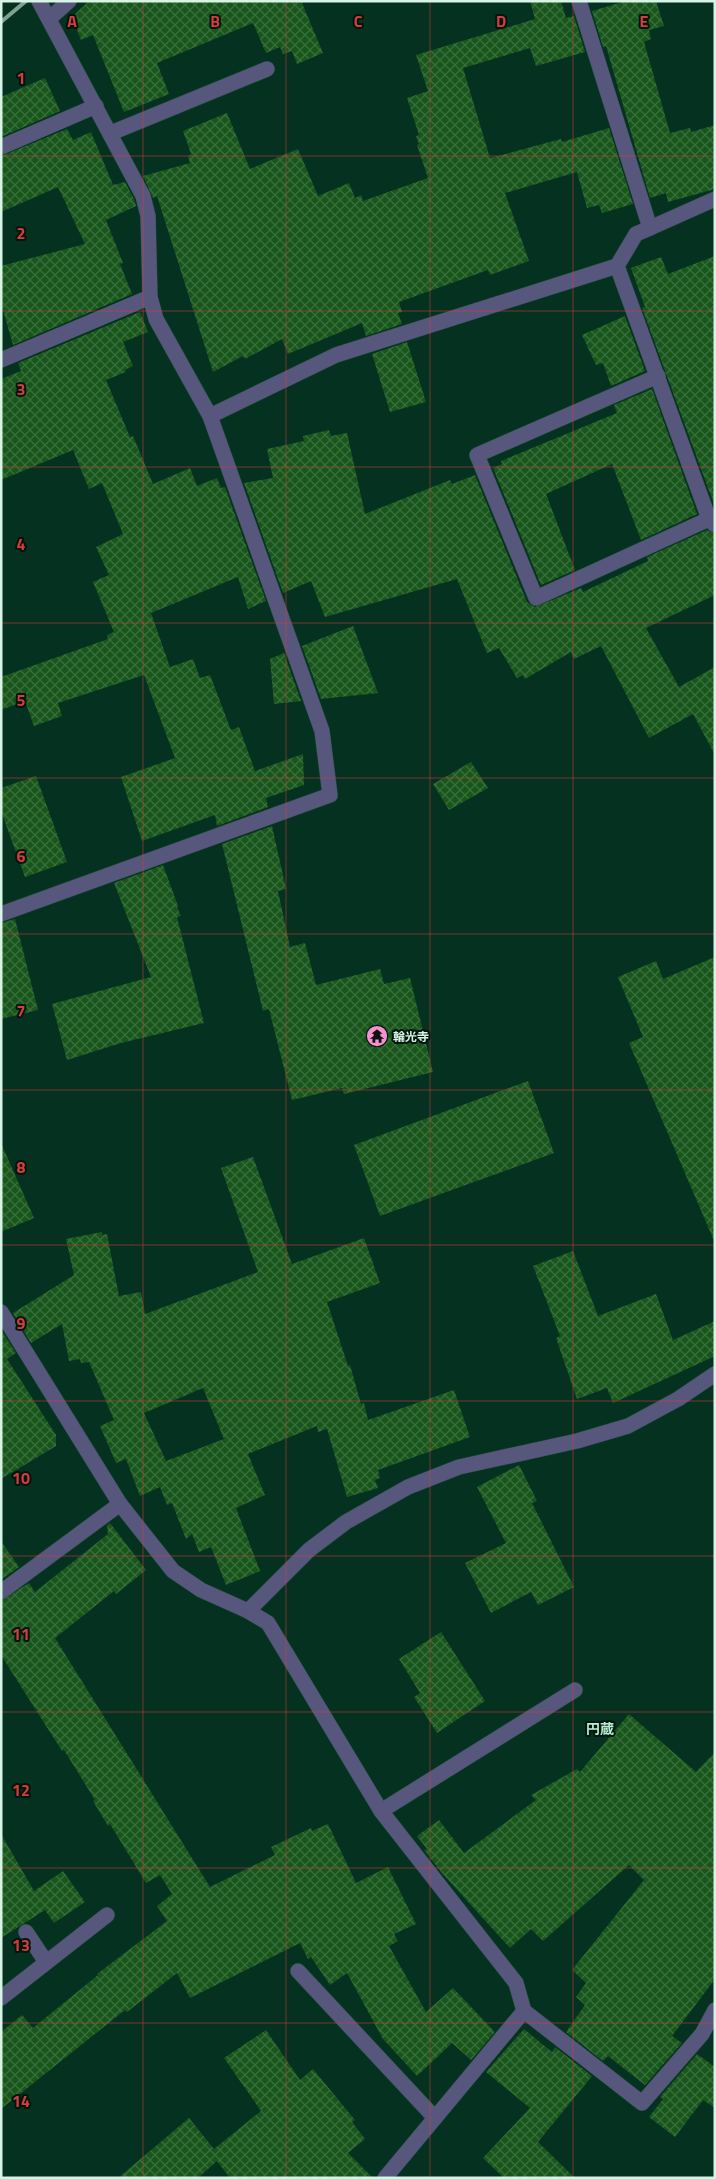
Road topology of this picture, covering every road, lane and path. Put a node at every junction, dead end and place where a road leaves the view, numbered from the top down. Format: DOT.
graph roads {
  1 [pos="39,1"];
  2 [pos="69,1"];
  3 [pos="579,1"];
  4 [pos="50,18"];
  5 [pos="267,69"];
  6 [pos="96,106"];
  7 [pos="111,133"];
  8 [pos="1,147"];
  9 [pos="715,199"];
  10 [pos="650,228"];
  11 [pos="617,266"];
  12 [pos="150,297"];
  13 [pos="1,360"];
  14 [pos="658,376"];
  15 [pos="210,416"];
  16 [pos="713,521"];
  17 [pos="1,914"];
  18 [pos="1,1312"];
  19 [pos="715,1374"];
  20 [pos="120,1504"];
  21 [pos="1,1592"];
  22 [pos="248,1611"];
  23 [pos="575,1690"];
  24 [pos="382,1811"];
  25 [pos="107,1915"];
  26 [pos="26,1932"];
  27 [pos="46,1962"];
  28 [pos="298,1971"];
  29 [pos="1,1998"];
  30 [pos="715,2010"];
  31 [pos="524,2011"];
  32 [pos="435,2118"];
  33 [pos="385,2178"];
  1 -- 4 [label="street"];
  2 -- 4 [label="street"];
  3 -- 10 [label="street"];
  4 -- 6 [label="street"];
  5 -- 7 [label="street"];
  6 -- 7 [label="street"];
  6 -- 8 [label="street"];
  7 -- 12 [label="street"];
  9 -- 10 [label="street"];
  10 -- 11 [label="street"];
  11 -- 14 [label="street"];
  11 -- 15 [label="street"];
  12 -- 13 [label="street"];
  12 -- 15 [label="street"];
  14 -- 16 [label="street"];
  14 -- 16 [label="street"];
  15 -- 17 [label="street"];
  18 -- 20 [label="street"];
  19 -- 22 [label="street"];
  20 -- 21 [label="street"];
  20 -- 22 [label="street"];
  22 -- 24 [label="street"];
  23 -- 24 [label="street"];
  24 -- 31 [label="street"];
  25 -- 27 [label="street"];
  26 -- 27 [label="street"];
  27 -- 29 [label="street"];
  28 -- 32 [label="street"];
  30 -- 31 [label="street"];
  31 -- 32 [label="street"];
  32 -- 33 [label="street"];
}
